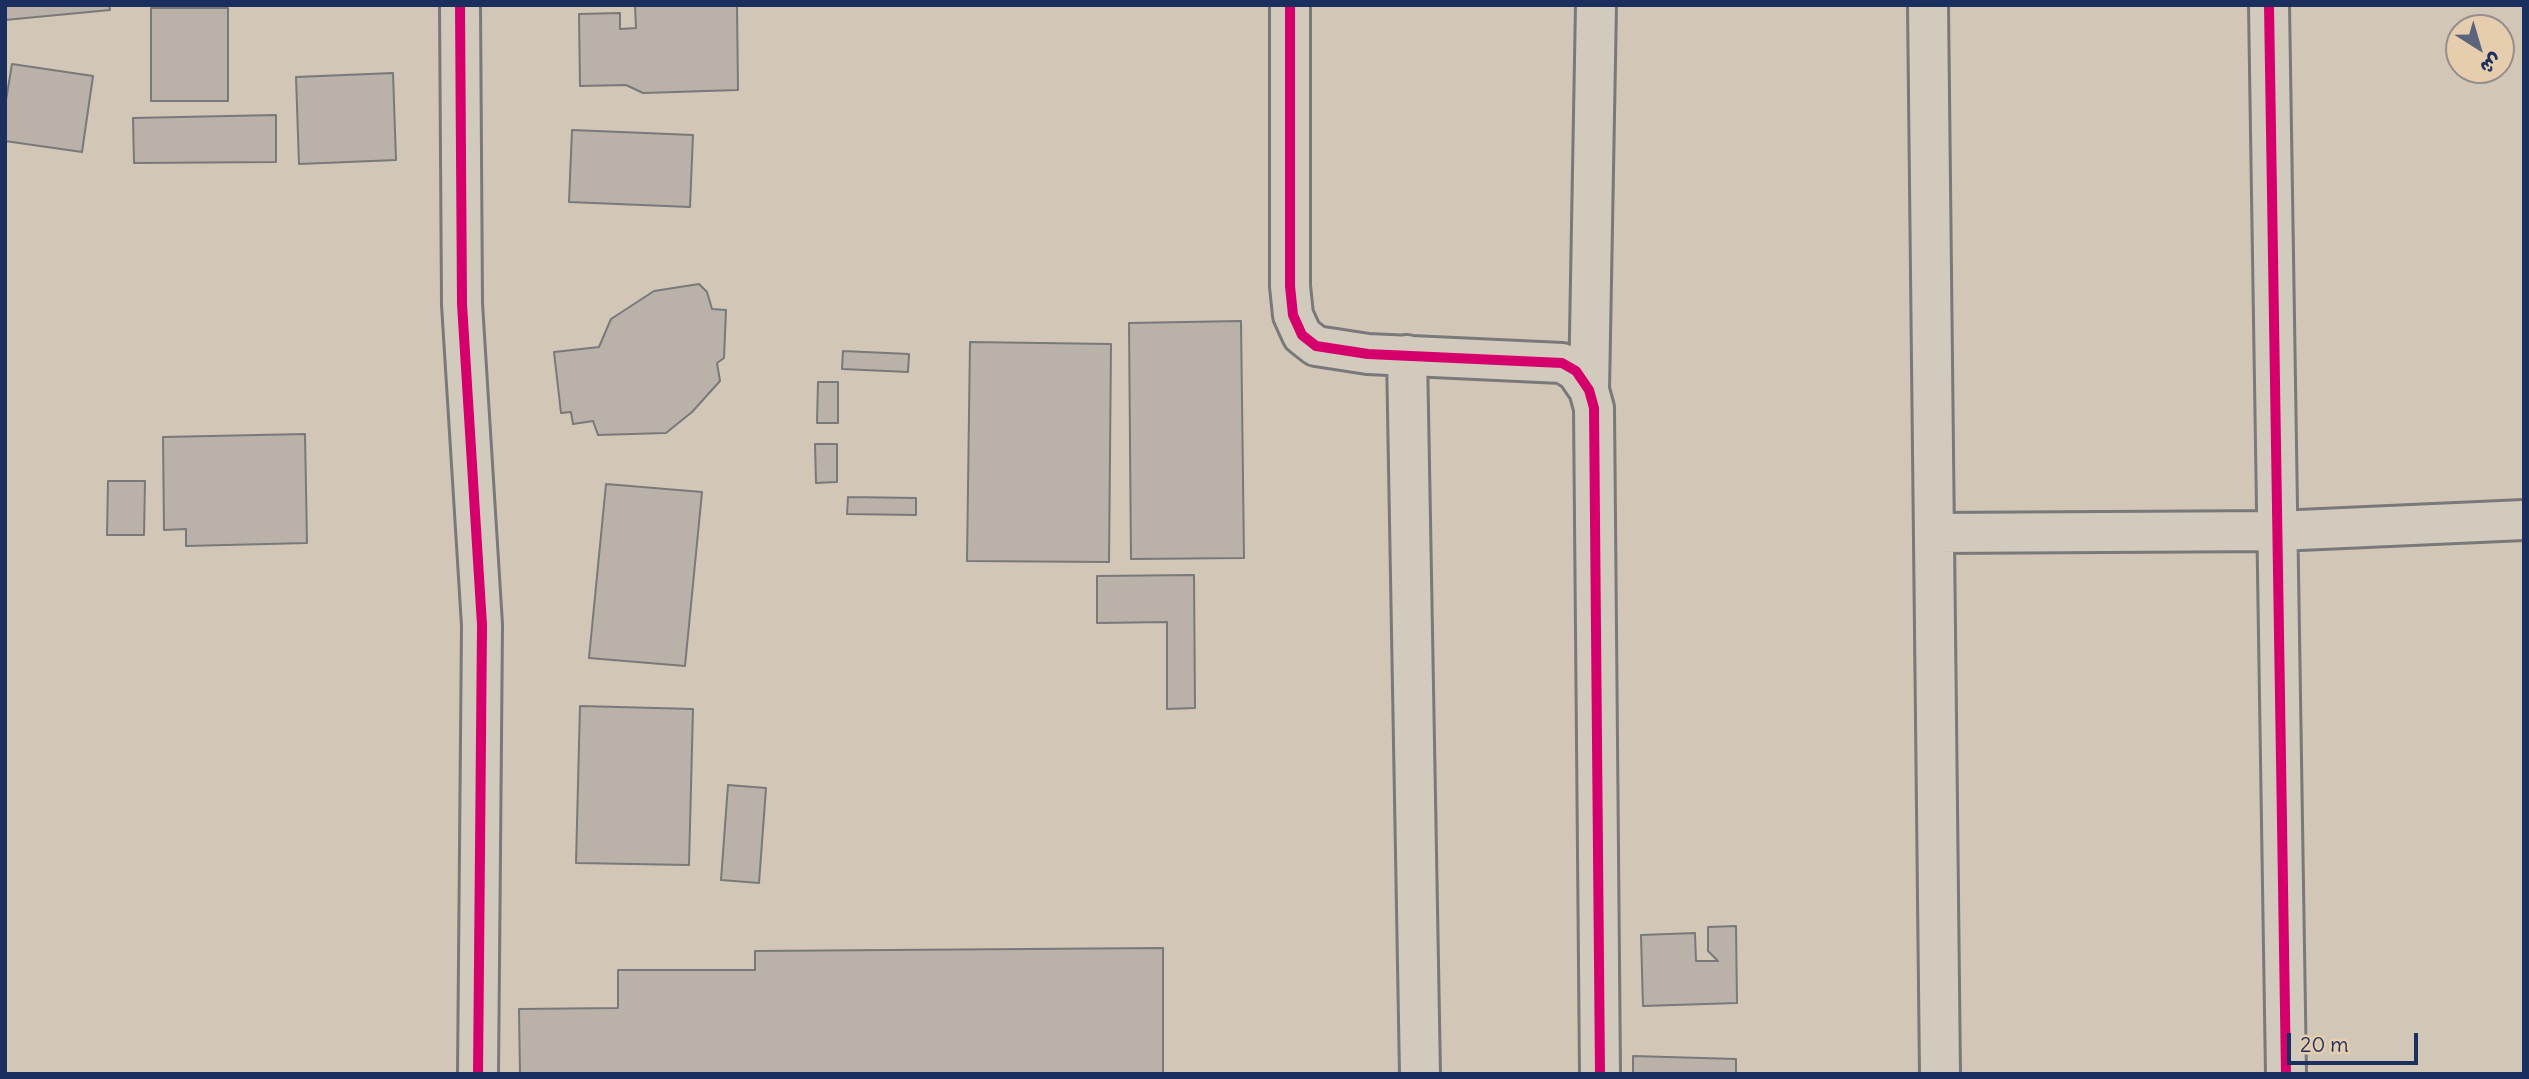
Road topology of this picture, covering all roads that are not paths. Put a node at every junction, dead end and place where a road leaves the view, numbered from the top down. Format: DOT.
graph roads {
  1 [pos="460,5"];
  2 [pos="1290,5"];
  3 [pos="1596,5"];
  4 [pos="1928,5"];
  5 [pos="2269,5"];
  6 [pos="1407,355"];
  7 [pos="1589,390"];
  8 [pos="2524,520"];
  9 [pos="2277,531"];
  10 [pos="1934,533"];
  11 [pos="478,1074"];
  12 [pos="1420,1074"];
  13 [pos="1600,1074"];
  14 [pos="1940,1074"];
  15 [pos="2286,1074"];
  1 -- 11 [label="street"];
  2 -- 6 [label="street"];
  3 -- 7 [label="street"];
  4 -- 10 [label="street"];
  5 -- 9 [label="street"];
  6 -- 7 [label="street"];
  6 -- 12 [label="street"];
  7 -- 13 [label="street"];
  8 -- 9 [label="street"];
  9 -- 10 [label="street"];
  9 -- 15 [label="street"];
  10 -- 14 [label="street"];
}
